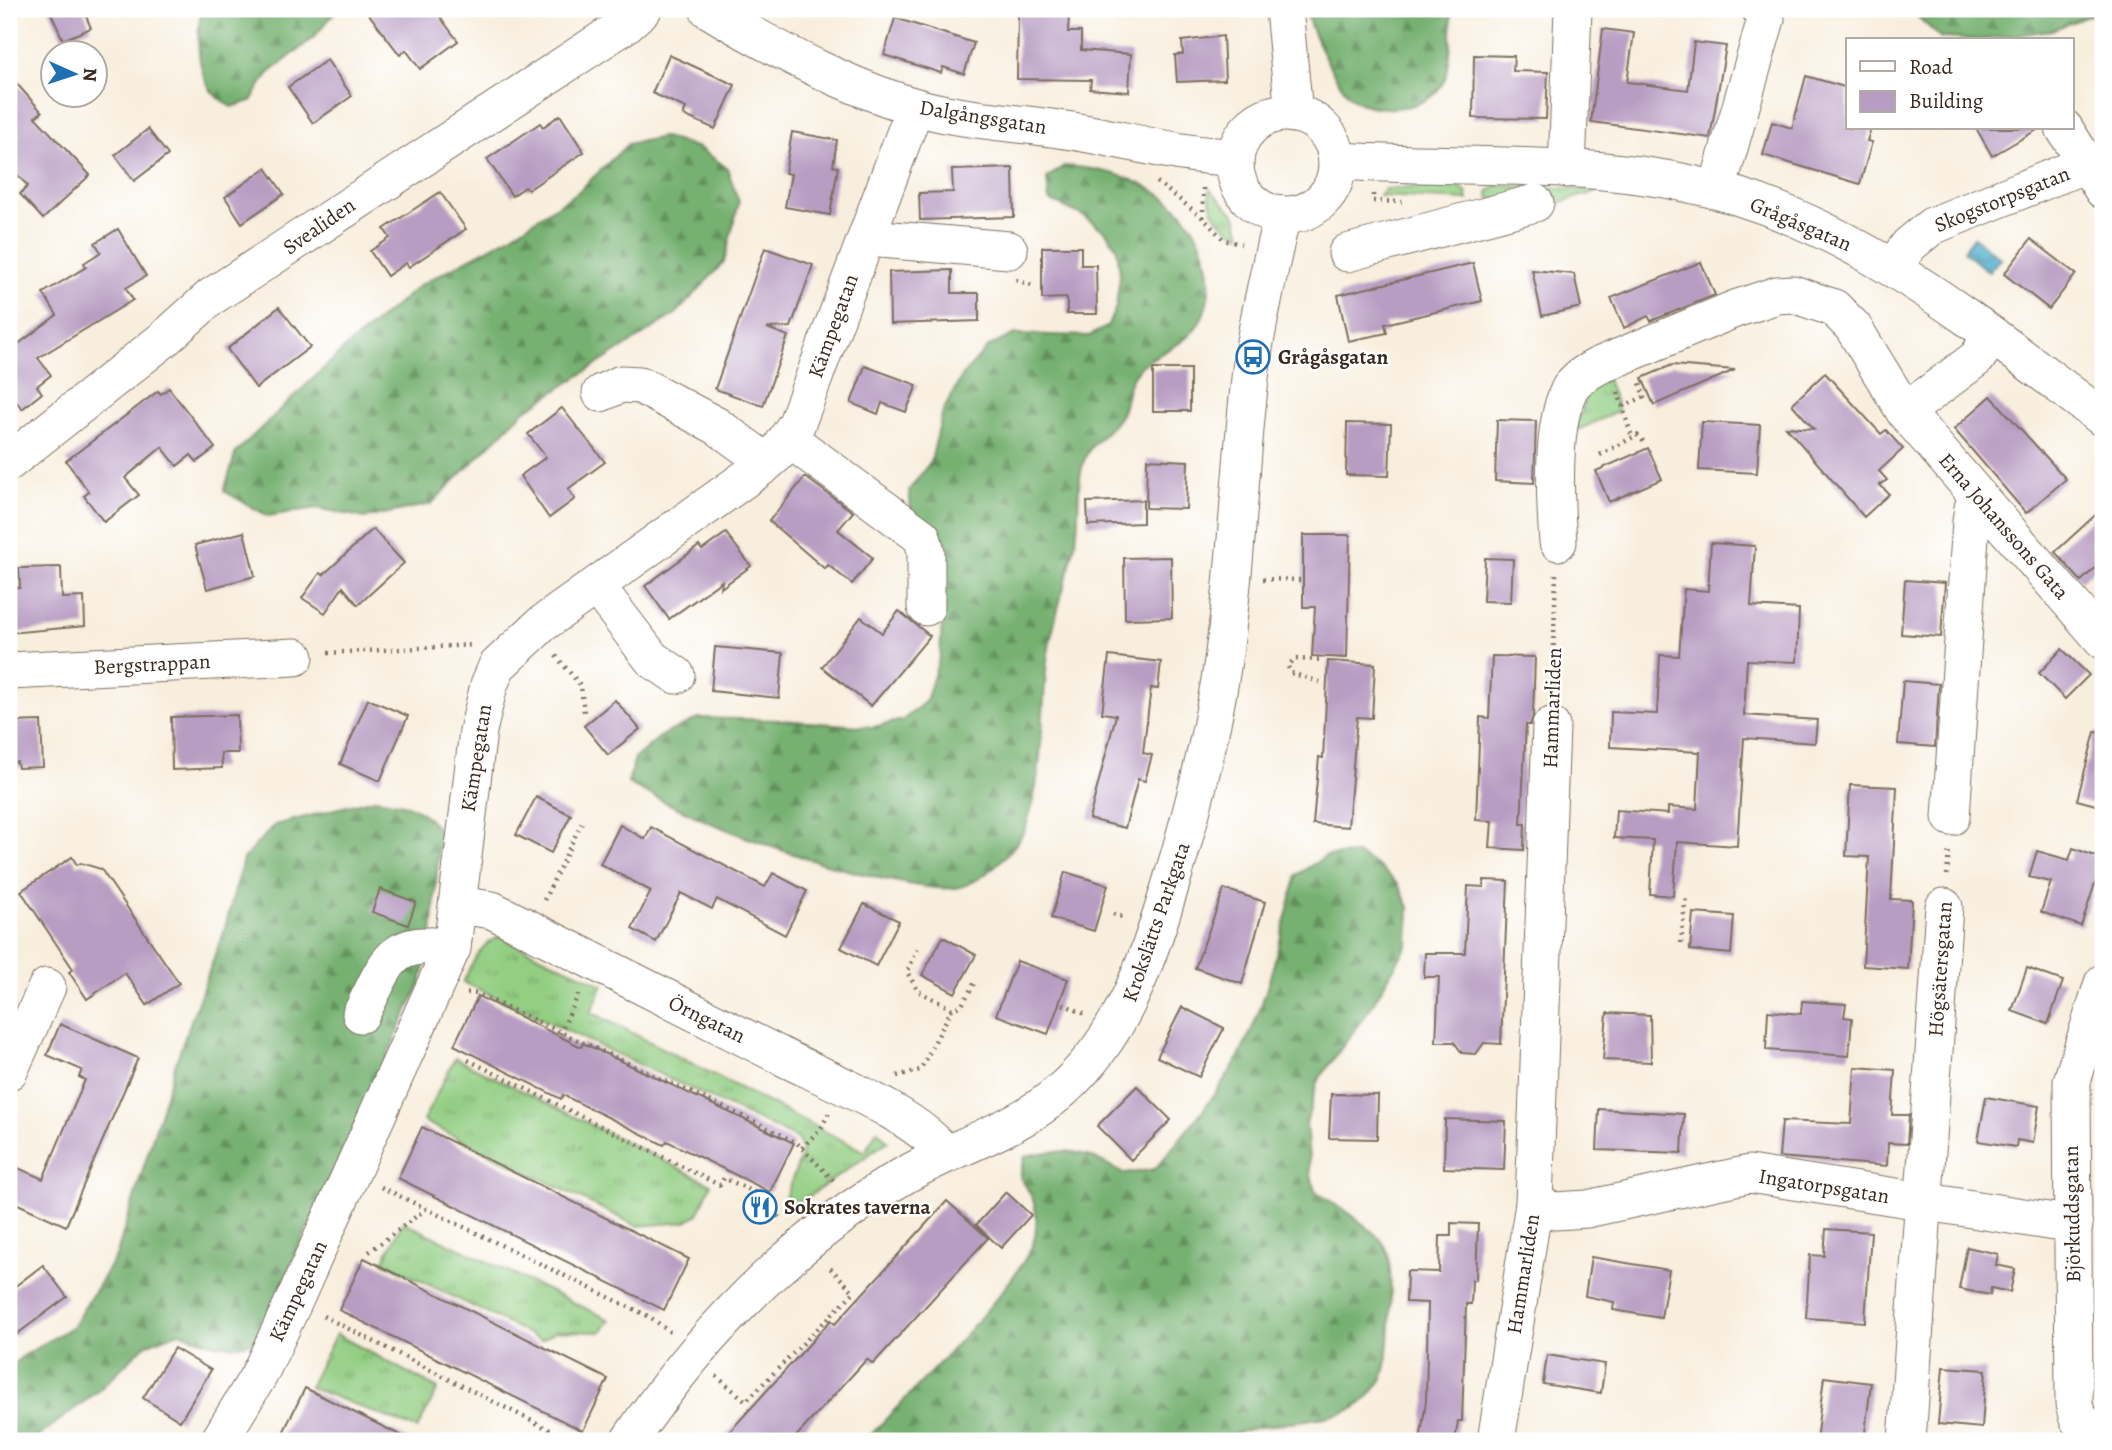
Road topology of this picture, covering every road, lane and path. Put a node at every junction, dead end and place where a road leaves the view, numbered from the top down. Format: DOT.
graph roads {
  1 [pos="643,9"];
  2 [pos="708,9"];
  3 [pos="1284,9"];
  4 [pos="1573,9"];
  5 [pos="1760,9"];
  6 [pos="915,107"];
  7 [pos="1294,114"];
  8 [pos="2065,130"];
  9 [pos="1235,157"];
  10 [pos="1336,161"];
  11 [pos="1477,166"];
  12 [pos="1567,169"];
  13 [pos="2095,177"];
  14 [pos="1203,186"];
  15 [pos="1717,190"];
  16 [pos="1535,203"];
  17 [pos="1282,215"];
  18 [pos="1477,219"];
  19 [pos="868,233"];
  20 [pos="1234,243"];
  21 [pos="1009,250"];
  22 [pos="1347,253"];
  23 [pos="1892,268"];
  24 [pos="1992,335"];
  25 [pos="1623,370"];
  26 [pos="601,393"];
  27 [pos="1622,406"];
  28 [pos="1905,412"];
  29 [pos="2103,418"];
  30 [pos="1632,437"];
  31 [pos="789,439"];
  32 [pos="1646,444"];
  33 [pos="1601,455"];
  34 [pos="9,462"];
  35 [pos="763,466"];
  36 [pos="1981,501"];
  37 [pos="1558,542"];
  38 [pos="1255,578"];
  39 [pos="1302,580"];
  40 [pos="597,587"];
  41 [pos="926,607"];
  42 [pos="2103,640"];
  43 [pos="523,641"];
  44 [pos="350,651"];
  45 [pos="295,657"];
  46 [pos="1323,660"];
  47 [pos="9,671"];
  48 [pos="676,675"];
  49 [pos="1320,682"];
  50 [pos="584,712"];
  51 [pos="1551,726"];
  52 [pos="1951,817"];
  53 [pos="582,822"];
  54 [pos="1686,895"];
  55 [pos="544,902"];
  56 [pos="458,905"];
  57 [pos="1944,907"];
  58 [pos="1681,943"];
  59 [pos="452,948"];
  60 [pos="918,949"];
  61 [pos="975,982"];
  62 [pos="2103,983"];
  63 [pos="582,986"];
  64 [pos="47,987"];
  65 [pos="463,990"];
  66 [pos="1063,1004"];
  67 [pos="952,1009"];
  68 [pos="361,1014"];
  69 [pos="1097,1019"];
  70 [pos="559,1034"];
  71 [pos="468,1060"];
  72 [pos="9,1071"];
  73 [pos="889,1079"];
  74 [pos="831,1110"];
  75 [pos="802,1148"];
  76 [pos="945,1154"];
  77 [pos="352,1173"];
  78 [pos="835,1183"];
  79 [pos="1924,1202"];
  80 [pos="1534,1204"];
  81 [pos="426,1209"];
  82 [pos="783,1221"];
  83 [pos="2074,1225"];
  84 [pos="369,1252"];
  85 [pos="822,1261"];
  86 [pos="294,1301"];
  87 [pos="672,1333"];
  88 [pos="710,1371"];
  89 [pos="2103,1435"];
  90 [pos="219,1441"];
  91 [pos="572,1441"];
  92 [pos="629,1441"];
  93 [pos="1496,1441"];
  94 [pos="1907,1441"];
  1 -- 34 [label="street, Svealiden"];
  2 -- 6 [label="street, Dalgångsgatan"];
  3 -- 7 [label="street"];
  4 -- 12 [label="street"];
  5 -- 15 [label="street"];
  6 -- 9 [label="street, Dalgångsgatan"];
  6 -- 19 [label="street, Kämpegatan"];
  7 -- 9 [label="street"];
  7 -- 10 [label="street"];
  8 -- 13 [label="street"];
  9 -- 17 [label="street"];
  10 -- 11 [label="street, Grågåsgatan"];
  10 -- 17 [label="street"];
  11 -- 12 [label="street, Grågåsgatan"];
  11 -- 18 [label="street"];
  12 -- 15 [label="street, Grågåsgatan"];
  13 -- 23 [label="street, Skogstorpsgatan"];
  14 -- 20 [label="path"];
  15 -- 23 [label="street, Grågåsgatan"];
  16 -- 18 [label="street"];
  17 -- 76 [label="street, Krokslätts Parkgata"];
  18 -- 22 [label="street"];
  19 -- 21 [label="street"];
  19 -- 31 [label="street, Kämpegatan"];
  23 -- 24 [label="street, Grågåsgatan"];
  24 -- 28 [label="street"];
  24 -- 29 [label="street, Grågåsgatan"];
  25 -- 27 [label="path"];
  25 -- 27 [label="path"];
  25 -- 28 [label="street"];
  25 -- 37 [label="street"];
  26 -- 35 [label="street"];
  27 -- 30 [label="path"];
  28 -- 36 [label="street, Erna Johanssons Gata"];
  30 -- 32 [label="path"];
  30 -- 33 [label="path"];
  31 -- 35 [label="street, Kämpegatan"];
  31 -- 41 [label="street"];
  35 -- 40 [label="street, Kämpegatan"];
  36 -- 42 [label="street, Erna Johanssons Gata"];
  36 -- 52 [label="street"];
  37 -- 51 [label="path, Hammarliden"];
  38 -- 39 [label="path"];
  40 -- 43 [label="street, Kämpegatan"];
  40 -- 48 [label="street"];
  43 -- 44 [label="path"];
  43 -- 50 [label="path"];
  43 -- 56 [label="street, Kämpegatan"];
  45 -- 47 [label="street, Bergstrappan"];
  46 -- 49 [label="path"];
  51 -- 80 [label="street, Hammarliden"];
  52 -- 57 [label="path, Högsätersgatan"];
  53 -- 55 [label="path"];
  54 -- 58 [label="path"];
  56 -- 59 [label="street, Kämpegatan"];
  56 -- 76 [label="street, Örngatan"];
  57 -- 79 [label="street, Högsätersgatan"];
  59 -- 68 [label="street"];
  59 -- 77 [label="street, Kämpegatan"];
  60 -- 67 [label="path"];
  61 -- 67 [label="path"];
  62 -- 83 [label="street, Björkuddsgatan"];
  63 -- 70 [label="path"];
  64 -- 72 [label="street"];
  65 -- 70 [label="path"];
  66 -- 69 [label="path"];
  67 -- 73 [label="path"];
  70 -- 75 [label="path"];
  71 -- 82 [label="path"];
  74 -- 75 [label="path"];
  75 -- 78 [label="path"];
  76 -- 92 [label="street, Krokslätts Parkgata"];
  77 -- 81 [label="path"];
  77 -- 86 [label="street, Kämpegatan"];
  79 -- 80 [label="street, Ingatorpsgatan"];
  79 -- 83 [label="street, Ingatorpsgatan"];
  79 -- 94 [label="street, Högsätersgatan"];
  80 -- 93 [label="street, Hammarliden"];
  81 -- 84 [label="path"];
  81 -- 87 [label="path"];
  83 -- 89 [label="street, Björkuddsgatan"];
  85 -- 88 [label="path"];
  86 -- 90 [label="street, Kämpegatan"];
  86 -- 91 [label="path"];
}
